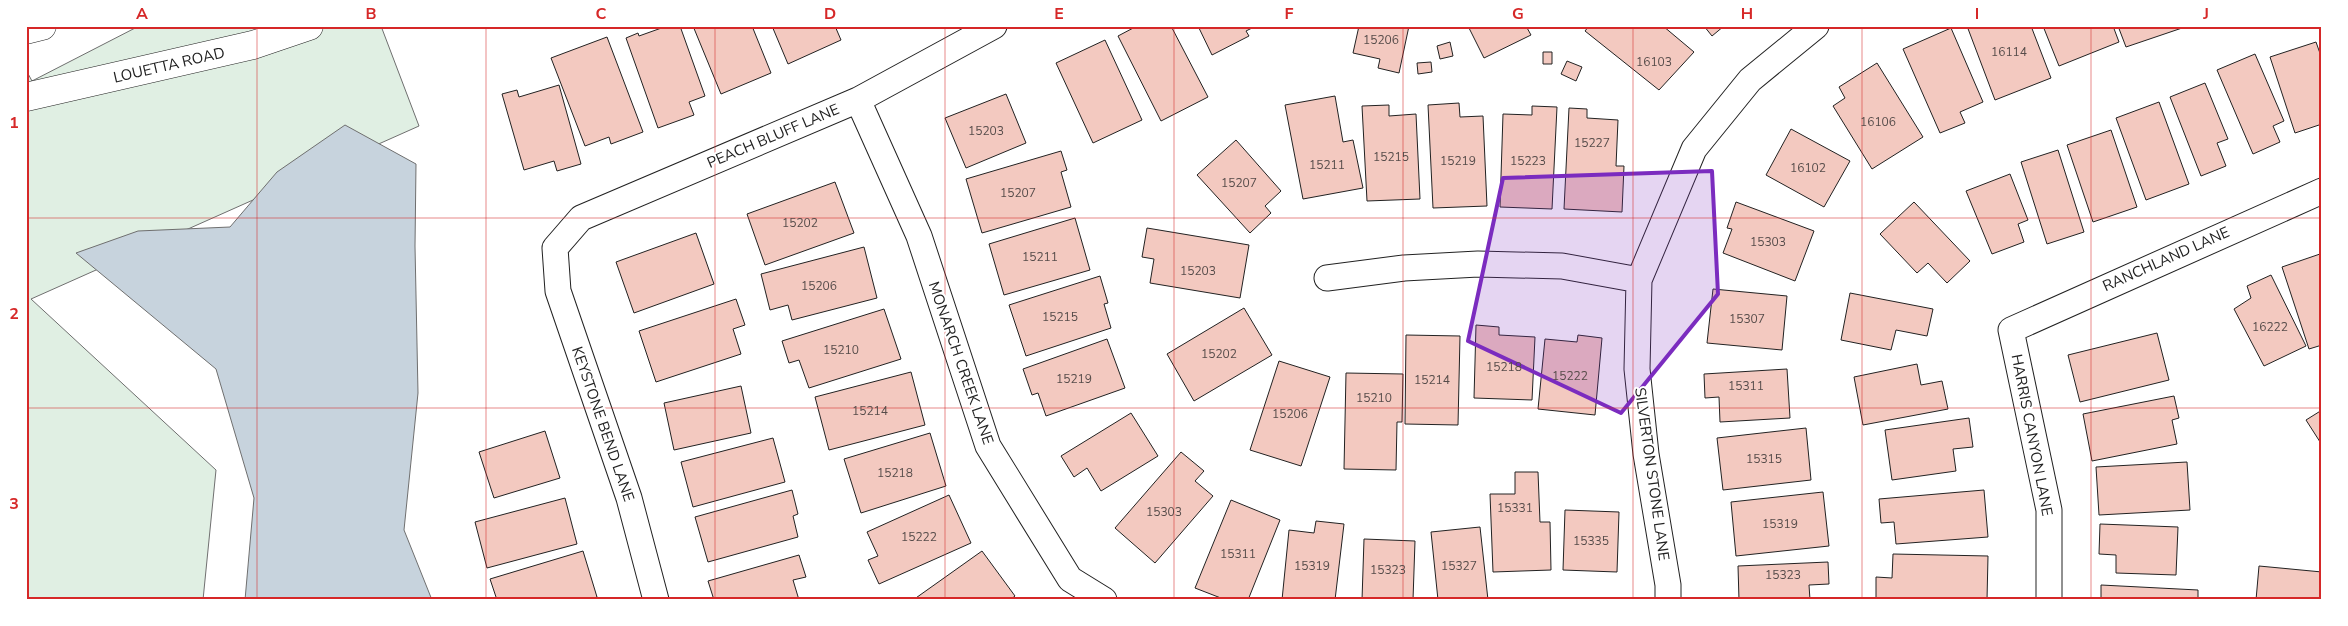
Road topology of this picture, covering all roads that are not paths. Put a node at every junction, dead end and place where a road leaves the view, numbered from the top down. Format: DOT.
graph roads {
  1 [pos="42,26"];
  2 [pos="309,26"];
  3 [pos="994,26"];
  4 [pos="1816,26"];
  5 [pos="26,30"];
  6 [pos="26,97"];
  7 [pos="858,100"];
  8 [pos="2322,191"];
  9 [pos="555,248"];
  10 [pos="1327,278"];
  11 [pos="1638,280"];
  12 [pos="2011,330"];
  13 [pos="656,600"];
  14 [pos="1104,600"];
  15 [pos="1668,600"];
  16 [pos="2049,600"];
  1 -- 5 [label="main road"];
  2 -- 6 [label="main road, LOUETTA ROAD"];
  3 -- 7 [label="street, PEACH BLUFF LANE"];
  4 -- 11 [label="street, SILVERTON STONE LANE"];
  7 -- 9 [label="street, PEACH BLUFF LANE"];
  7 -- 14 [label="street, MONARCH CREEK LANE"];
  8 -- 12 [label="street, RANCHLAND LANE"];
  9 -- 13 [label="street, KEYSTONE BEND LANE"];
  10 -- 11 [label="street"];
  11 -- 15 [label="street, SILVERTON STONE LANE"];
  12 -- 16 [label="street, HARRIS CANYON LANE"];
}
